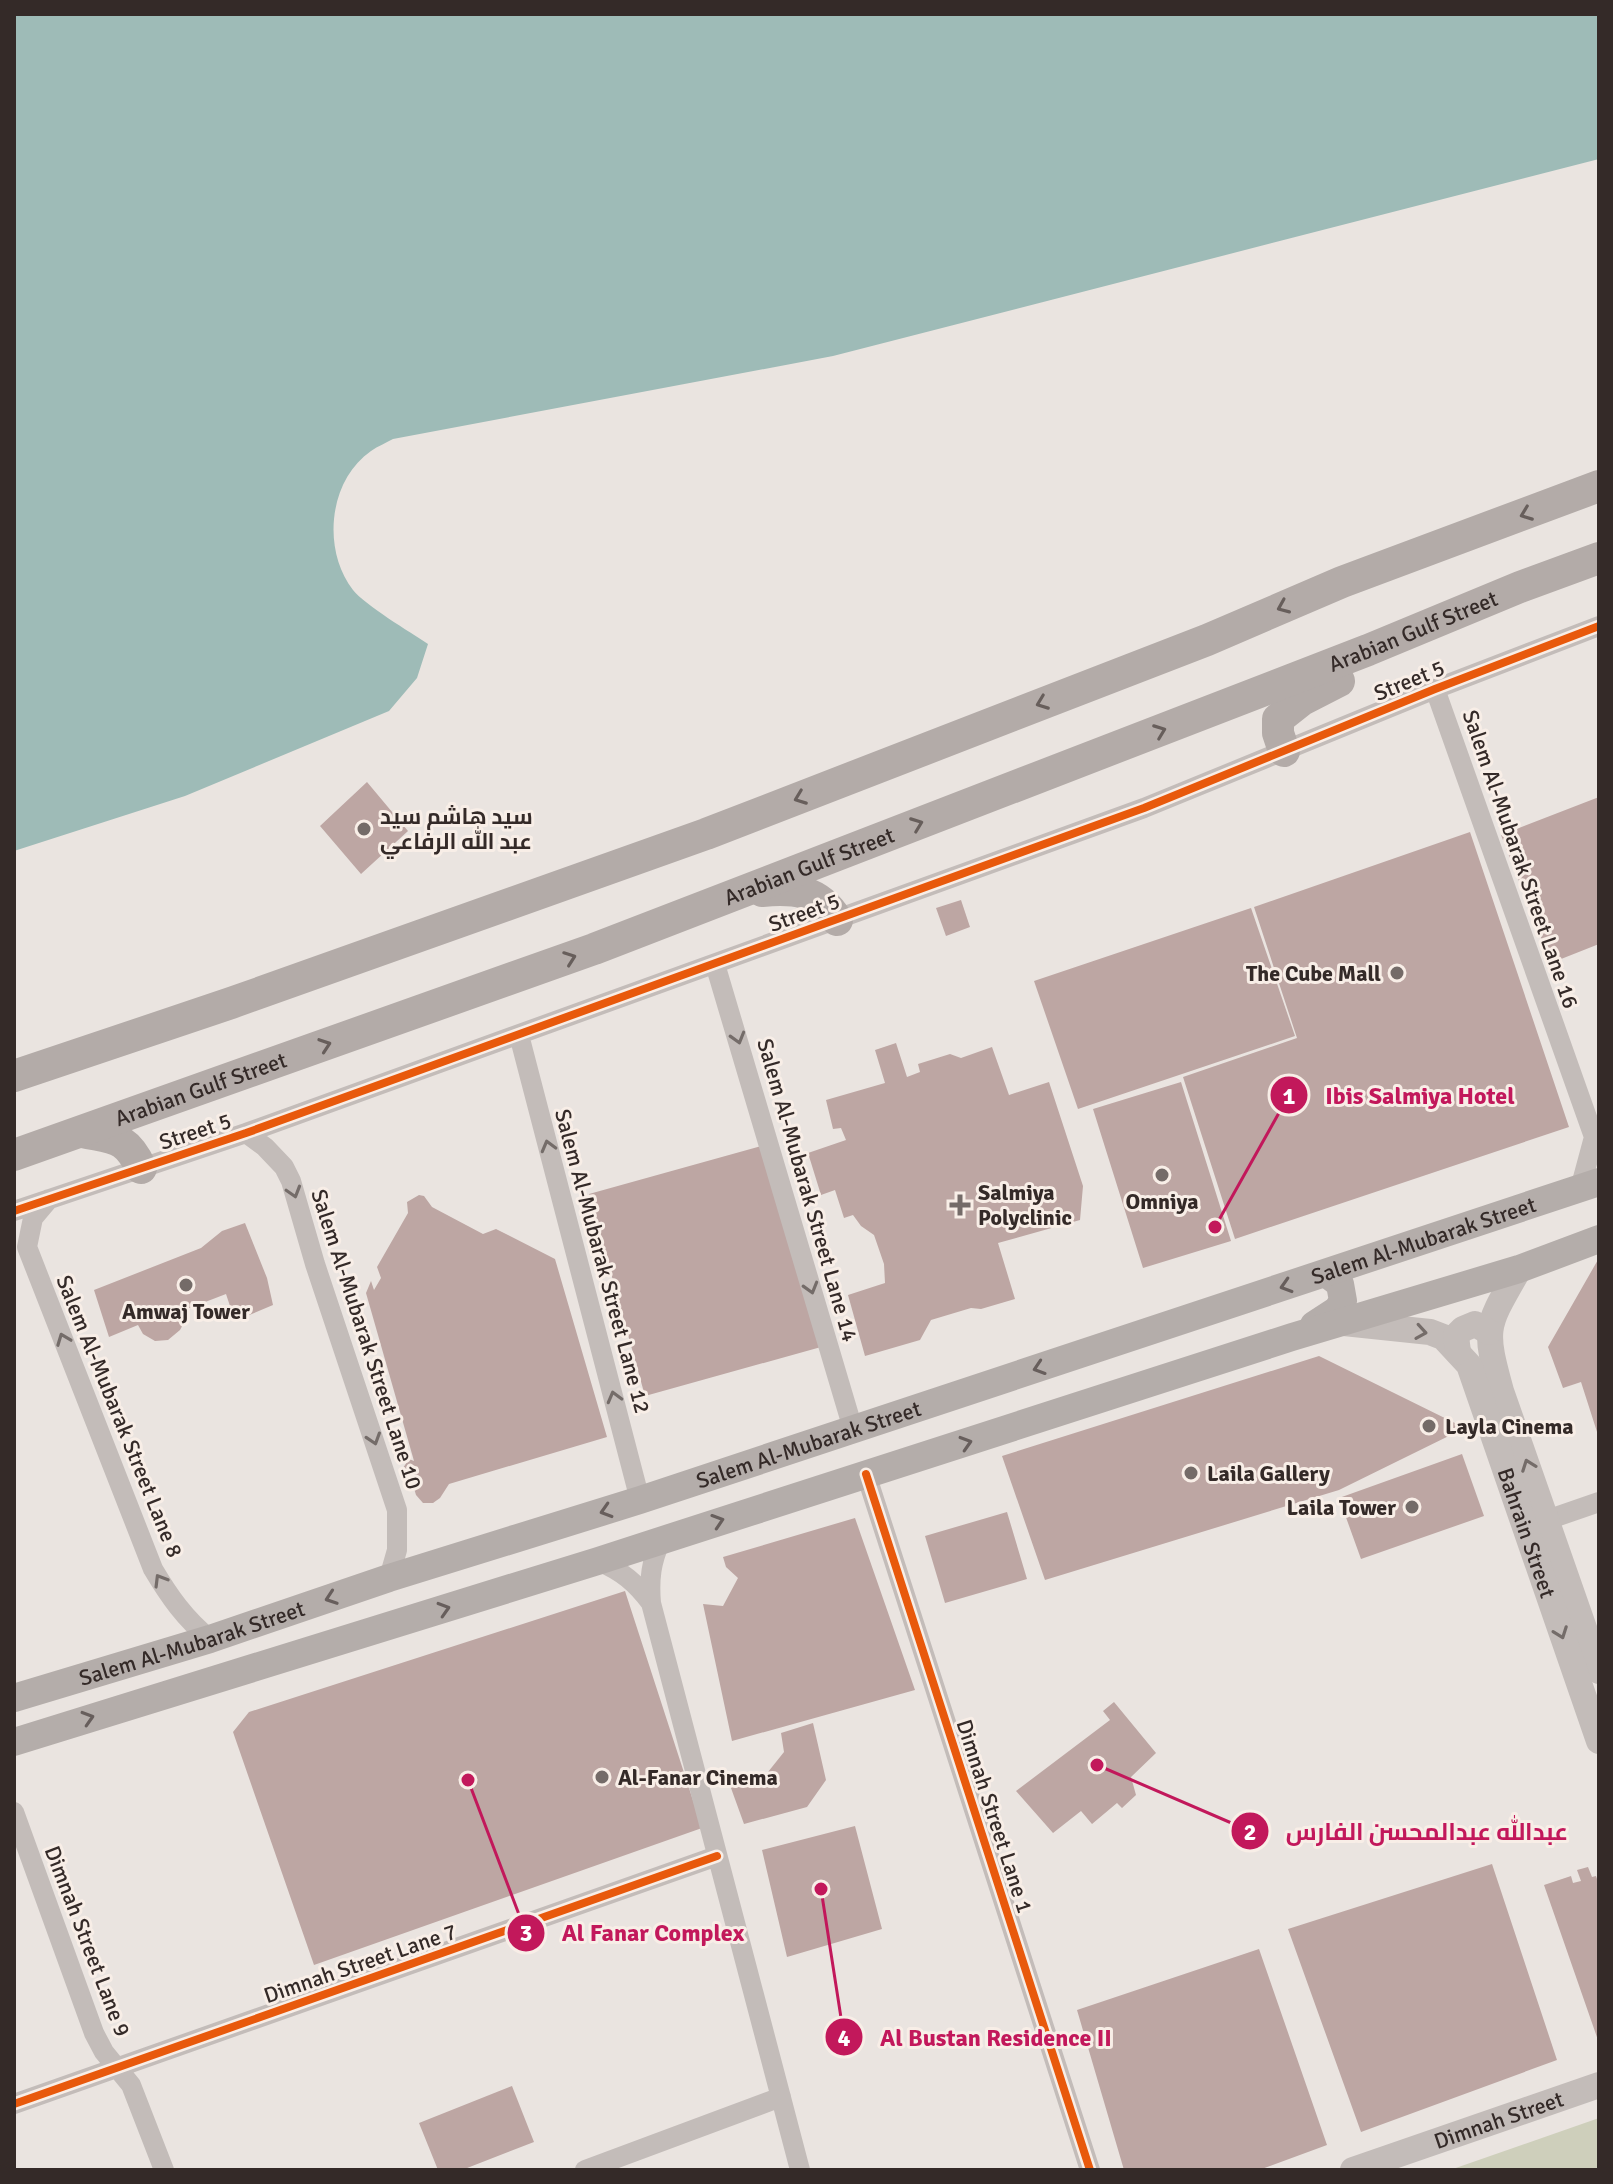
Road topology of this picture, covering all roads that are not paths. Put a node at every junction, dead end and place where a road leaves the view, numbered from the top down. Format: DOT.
graph roads {
  1 [pos="1599,486"];
  2 [pos="1599,558"];
  3 [pos="1434,623"];
  4 [pos="1599,626"];
  5 [pos="1435,689"];
  6 [pos="1284,751"];
  7 [pos="735,894"];
  8 [pos="837,920"];
  9 [pos="715,964"];
  10 [pos="519,1035"];
  11 [pos="14,1076"];
  12 [pos="83,1132"];
  13 [pos="246,1133"];
  14 [pos="1596,1138"];
  15 [pos="14,1155"];
  16 [pos="141,1168"];
  17 [pos="1589,1186"];
  18 [pos="49,1199"];
  19 [pos="14,1211"];
  20 [pos="1599,1239"];
  21 [pos="1519,1269"];
  22 [pos="1327,1274"];
  23 [pos="1344,1323"];
  24 [pos="1489,1332"];
  25 [pos="1292,1337"];
  26 [pos="1458,1352"];
  27 [pos="853,1429"];
  28 [pos="866,1474"];
  29 [pos="640,1500"];
  30 [pos="1599,1502"];
  31 [pos="1547,1520"];
  32 [pos="661,1540"];
  33 [pos="598,1561"];
  34 [pos="389,1578"];
  35 [pos="651,1603"];
  36 [pos="210,1639"];
  37 [pos="1599,1671"];
  38 [pos="14,1698"];
  39 [pos="1599,1741"];
  40 [pos="14,1742"];
  41 [pos="14,1812"];
  42 [pos="717,1856"];
  43 [pos="117,2068"];
  44 [pos="1599,2085"];
  45 [pos="781,2097"];
  46 [pos="14,2104"];
  47 [pos="164,2170"];
  48 [pos="585,2170"];
  49 [pos="800,2170"];
  50 [pos="1090,2170"];
  51 [pos="1353,2170"];
  1 -- 11 [label="main road, one-way"];
  2 -- 3 [label="main road, Arabian Gulf Street"];
  3 -- 6 [label="main road"];
  7 -- 3 [label="main road, Arabian Gulf Street, one-way"];
  4 -- 5 [label="street, Street 5"];
  5 -- 6 [label="street, Street 5"];
  5 -- 14 [label="street, Salem Al-Mubarak Street Lane 16"];
  6 -- 8 [label="street, Street 5"];
  7 -- 8 [label="main road"];
  12 -- 7 [label="main road, Arabian Gulf Street, one-way"];
  8 -- 9 [label="street, Street 5"];
  9 -- 10 [label="street, Street 5"];
  9 -- 27 [label="street, Salem Al-Mubarak Street Lane 14, one-way"];
  10 -- 13 [label="street, Street 5"];
  29 -- 10 [label="street, Salem Al-Mubarak Street Lane 12, one-way"];
  12 -- 15 [label="main road, Arabian Gulf Street"];
  12 -- 16 [label="main road"];
  13 -- 16 [label="street, Street 5"];
  13 -- 34 [label="street, Salem Al-Mubarak Street Lane 10, one-way"];
  14 -- 17 [label="street, Salem Al-Mubarak Street Lane 16"];
  16 -- 18 [label="street, Street 5"];
  17 -- 22 [label="main road, Salem Al-Mubarak Street"];
  18 -- 19 [label="street, Street 5"];
  36 -- 18 [label="street, Salem Al-Mubarak Street Lane 8, one-way"];
  20 -- 21 [label="main road, Salem Al-Mubarak Street"];
  21 -- 23 [label="main road, Salem Al-Mubarak Street"];
  21 -- 24 [label="street"];
  22 -- 25 [label="main road"];
  22 -- 27 [label="main road, Salem Al-Mubarak Street, one-way"];
  23 -- 25 [label="main road, Salem Al-Mubarak Street"];
  23 -- 26 [label="street, Bahrain Street, one-way"];
  24 -- 26 [label="street"];
  31 -- 24 [label="street, Bahrain Street, one-way"];
  28 -- 25 [label="main road, Salem Al-Mubarak Street, one-way"];
  26 -- 39 [label="street, Bahrain Street, one-way"];
  27 -- 29 [label="main road, Salem Al-Mubarak Street"];
  32 -- 28 [label="main road, Salem Al-Mubarak Street, one-way"];
  28 -- 50 [label="street, Dimnah Street Lane 1"];
  29 -- 34 [label="main road, Salem Al-Mubarak Street, one-way"];
  30 -- 31 [label="street"];
  31 -- 37 [label="street, Bahrain Street"];
  32 -- 33 [label="main road, Salem Al-Mubarak Street"];
  32 -- 35 [label="street"];
  33 -- 35 [label="street"];
  40 -- 33 [label="main road, Salem Al-Mubarak Street, one-way"];
  34 -- 36 [label="main road, Salem Al-Mubarak Street, one-way"];
  35 -- 42 [label="street"];
  36 -- 38 [label="main road, Salem Al-Mubarak Street"];
  41 -- 43 [label="street, Dimnah Street Lane 9"];
  42 -- 43 [label="street, Dimnah Street Lane 7"];
  42 -- 45 [label="street"];
  43 -- 46 [label="street, Dimnah Street Lane 7"];
  43 -- 47 [label="street, Dimnah Street Lane 9"];
  44 -- 51 [label="street, Dimnah Street"];
  45 -- 48 [label="street"];
  45 -- 49 [label="street"];
}
